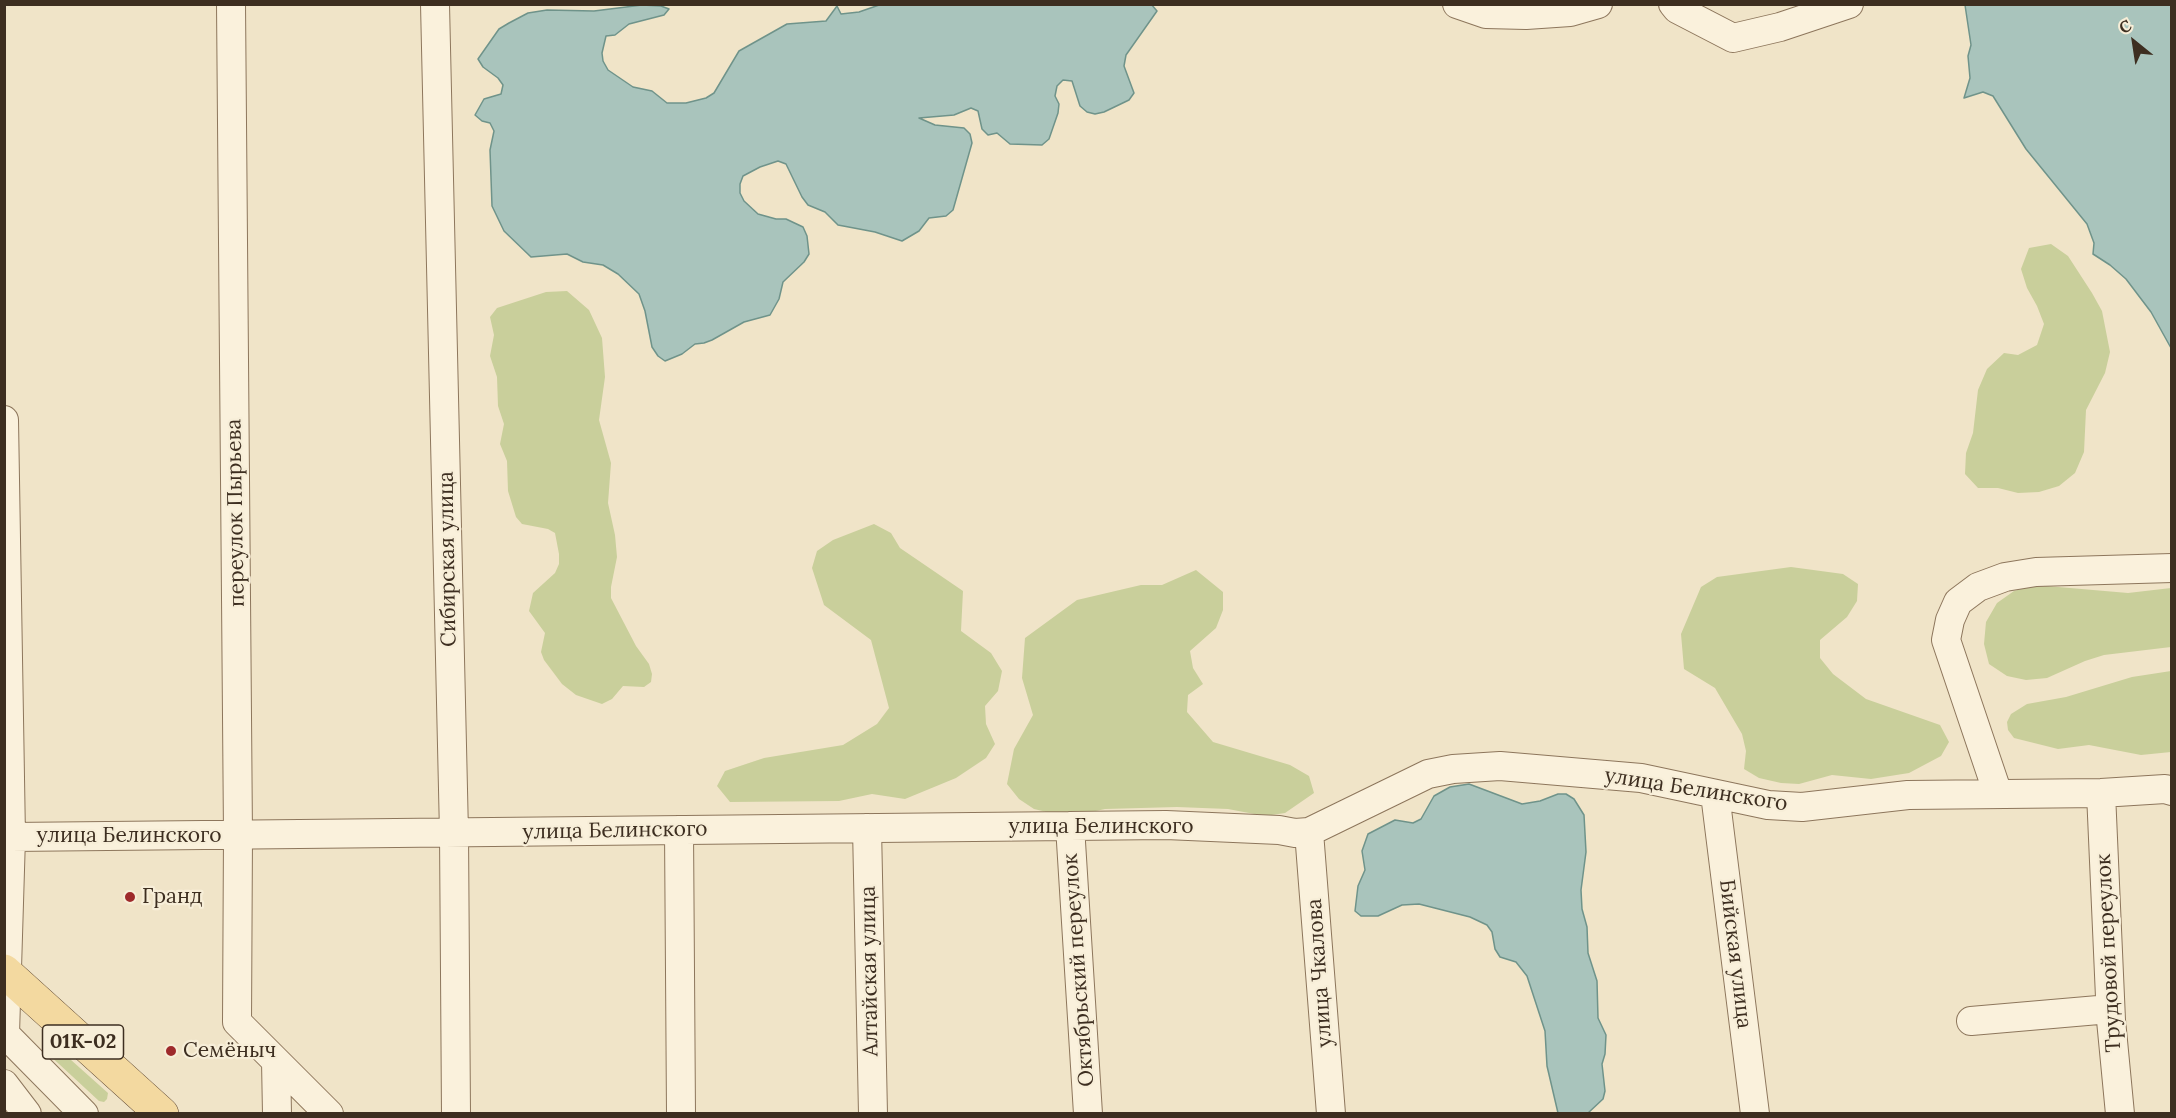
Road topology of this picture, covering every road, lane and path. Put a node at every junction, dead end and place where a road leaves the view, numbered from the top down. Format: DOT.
graph roads {
  1 [pos="231,4"];
  2 [pos="435,4"];
  3 [pos="1457,4"];
  4 [pos="1598,4"];
  5 [pos="1849,4"];
  6 [pos="1675,7"];
  7 [pos="4,420"];
  8 [pos="2172,568"];
  9 [pos="2172,791"];
  10 [pos="2101,793"];
  11 [pos="1715,794"];
  12 [pos="1998,794"];
  13 [pos="1070,826"];
  14 [pos="867,828"];
  15 [pos="679,830"];
  16 [pos="1309,832"];
  17 [pos="454,833"];
  18 [pos="8,835"];
  19 [pos="238,836"];
  20 [pos="6,972"];
  21 [pos="2110,1009"];
  22 [pos="1971,1021"];
  23 [pos="5,1034"];
  24 [pos="4,1048"];
  25 [pos="276,1061"];
  26 [pos="4,1084"];
  27 [pos="27,1113"];
  28 [pos="81,1113"];
  29 [pos="160,1113"];
  30 [pos="277,1113"];
  31 [pos="329,1113"];
  32 [pos="456,1113"];
  33 [pos="681,1113"];
  34 [pos="873,1113"];
  35 [pos="1088,1113"];
  36 [pos="1331,1113"];
  37 [pos="1755,1113"];
  38 [pos="2120,1113"];
  1 -- 19 [label="street, переулок Пырьева"];
  2 -- 17 [label="street, Сибирская улица"];
  3 -- 4 [label="street"];
  5 -- 6 [label="street"];
  7 -- 18 [label="street"];
  8 -- 12 [label="street"];
  9 -- 10 [label="street, улица Белинского"];
  10 -- 12 [label="street, улица Белинского"];
  10 -- 21 [label="street, Трудовой переулок"];
  11 -- 12 [label="street, улица Белинского"];
  11 -- 16 [label="street, улица Белинского"];
  11 -- 37 [label="street, Бийская улица"];
  13 -- 14 [label="street, улица Белинского"];
  13 -- 16 [label="street, улица Белинского"];
  13 -- 35 [label="street, Октябрьский переулок"];
  14 -- 15 [label="street, улица Белинского"];
  14 -- 34 [label="street, Алтайская улица"];
  15 -- 17 [label="street, улица Белинского"];
  15 -- 33 [label="street"];
  16 -- 36 [label="street, улица Чкалова"];
  17 -- 19 [label="street, улица Белинского"];
  17 -- 32 [label="street, Сибирская улица"];
  18 -- 19 [label="street, улица Белинского"];
  18 -- 20 [label="street"];
  19 -- 25 [label="street, переулок Пырьева"];
  20 -- 23 [label="street"];
  20 -- 29 [label="main road, 01К-02"];
  21 -- 22 [label="street"];
  21 -- 38 [label="street, Трудовой переулок"];
  23 -- 24 [label="street"];
  23 -- 28 [label="street"];
  25 -- 30 [label="street"];
  25 -- 31 [label="street"];
  26 -- 27 [label="street"];
}
